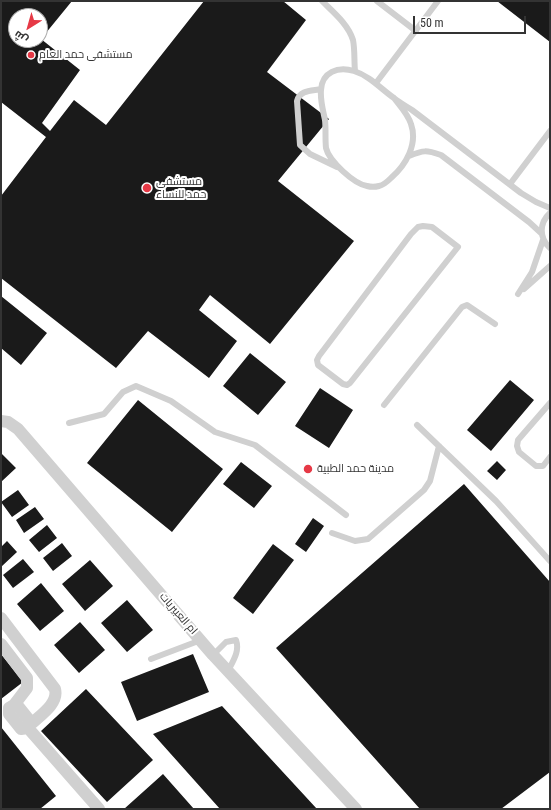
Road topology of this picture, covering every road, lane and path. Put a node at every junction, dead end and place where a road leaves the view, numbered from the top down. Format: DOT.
graph roads {
  1 [pos="322,1"];
  2 [pos="377,1"];
  3 [pos="438,1"];
  4 [pos="416,31"];
  5 [pos="355,71"];
  6 [pos="376,83"];
  7 [pos="321,89"];
  8 [pos="394,98"];
  9 [pos="550,131"];
  10 [pos="409,156"];
  11 [pos="340,168"];
  12 [pos="510,184"];
  13 [pos="550,208"];
  14 [pos="550,213"];
  15 [pos="542,233"];
  16 [pos="544,240"];
  17 [pos="458,248"];
  18 [pos="550,248"];
  19 [pos="550,266"];
  20 [pos="495,324"];
  21 [pos="550,404"];
  22 [pos="384,405"];
  23 [pos="1,421"];
  24 [pos="69,423"];
  25 [pos="417,424"];
  26 [pos="439,446"];
  27 [pos="550,457"];
  28 [pos="346,515"];
  29 [pos="332,533"];
  30 [pos="550,561"];
  31 [pos="1,618"];
  32 [pos="201,640"];
  33 [pos="1,644"];
  34 [pos="213,655"];
  35 [pos="151,659"];
  36 [pos="228,671"];
  37 [pos="29,726"];
  38 [pos="99,809"];
  39 [pos="356,809"];
  1 -- 5 [label="lane"];
  2 -- 4 [label="lane"];
  3 -- 4 [label="lane"];
  4 -- 6 [label="lane"];
  5 -- 6 [label="lane"];
  5 -- 7 [label="lane"];
  6 -- 8 [label="lane"];
  7 -- 11 [label="lane"];
  7 -- 11 [label="lane"];
  8 -- 10 [label="lane"];
  8 -- 12 [label="lane"];
  9 -- 12 [label="lane"];
  10 -- 11 [label="lane"];
  10 -- 15 [label="lane"];
  12 -- 13 [label="lane"];
  14 -- 15 [label="lane"];
  15 -- 16 [label="lane"];
  16 -- 18 [label="lane"];
  16 -- 19 [label="lane"];
  17 -- 17 [label="lane"];
  20 -- 22 [label="lane"];
  21 -- 27 [label="lane"];
  23 -- 32 [label="street, ام العبيريات"];
  24 -- 28 [label="lane"];
  25 -- 26 [label="lane"];
  26 -- 29 [label="lane"];
  26 -- 30 [label="lane"];
  31 -- 37 [label="street"];
  32 -- 34 [label="street, ام العبيريات"];
  32 -- 35 [label="lane"];
  33 -- 37 [label="street"];
  34 -- 36 [label="street, ام العبيريات"];
  34 -- 36 [label="lane"];
  36 -- 39 [label="street, ام العبيريات"];
  37 -- 38 [label="street"];
}
